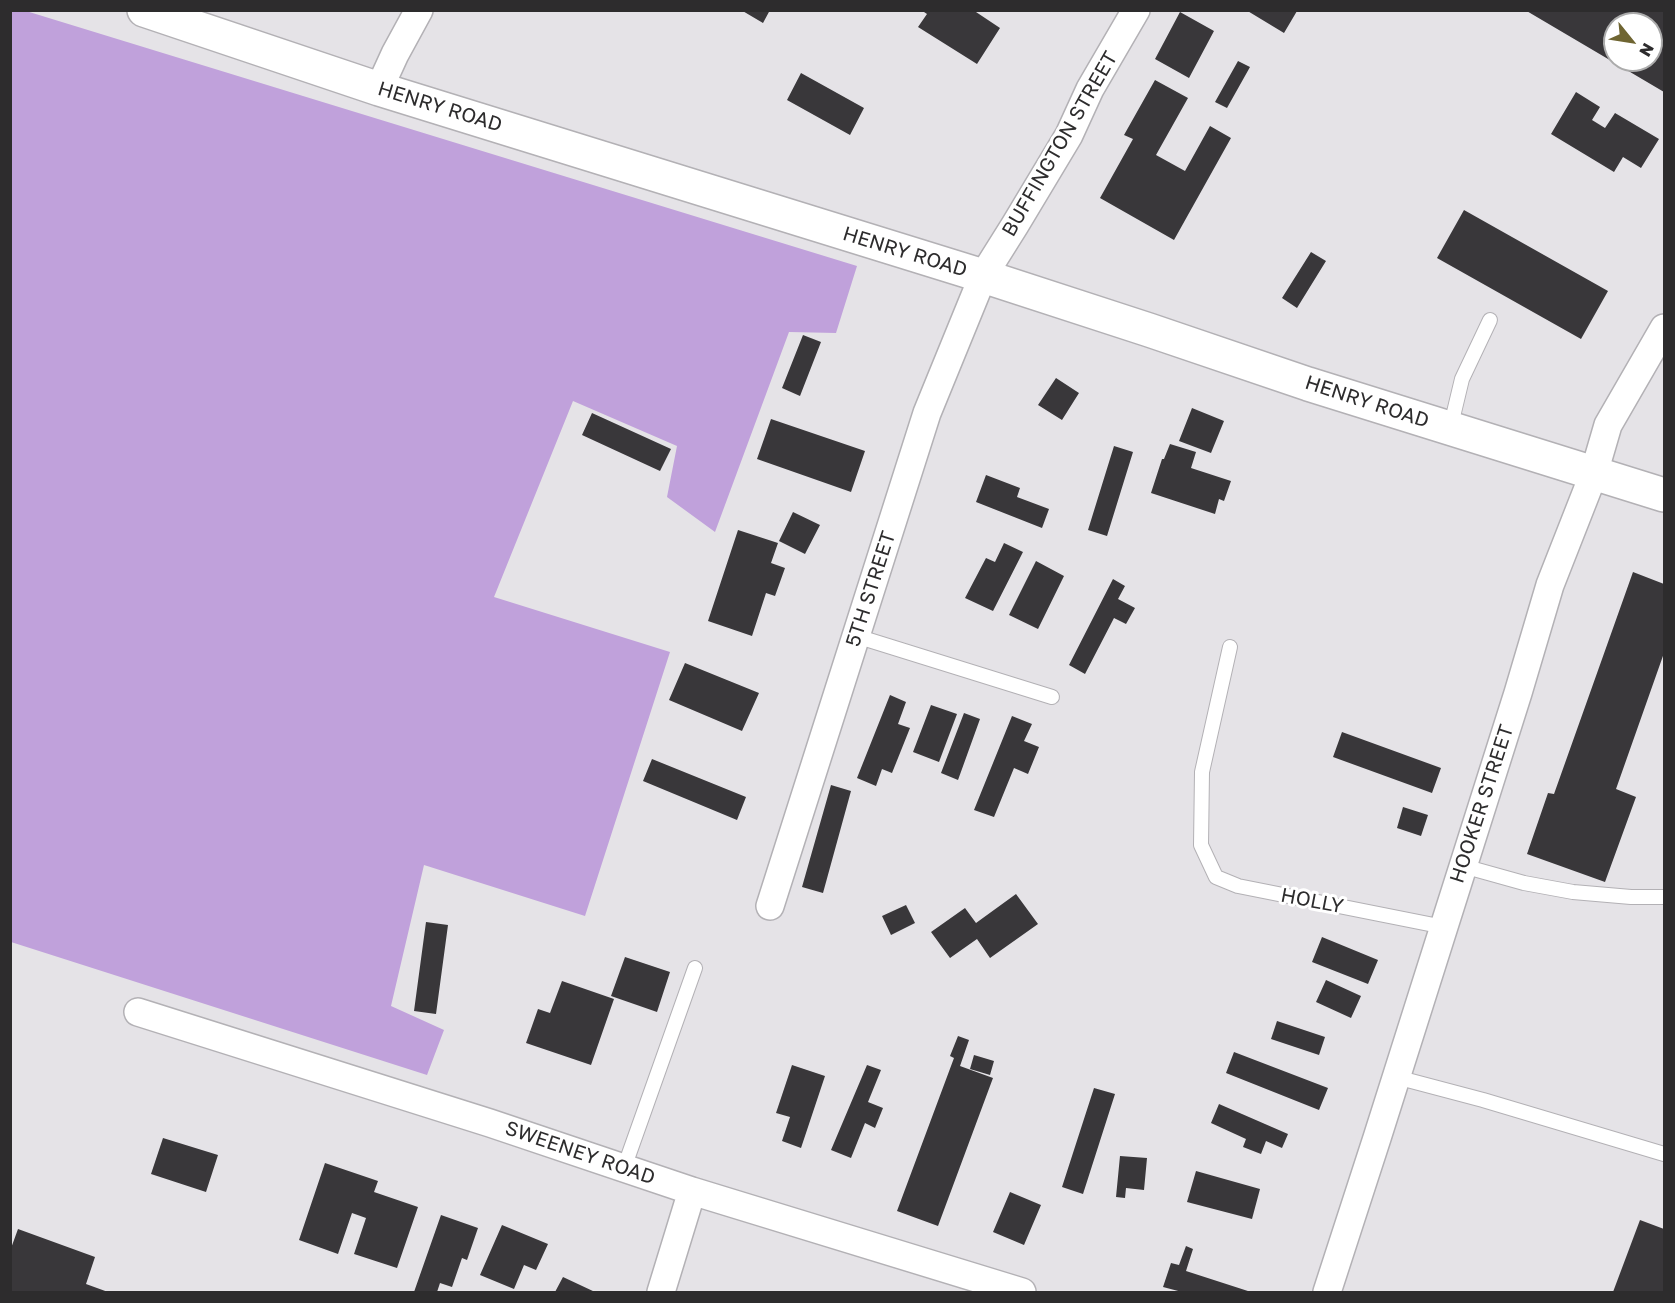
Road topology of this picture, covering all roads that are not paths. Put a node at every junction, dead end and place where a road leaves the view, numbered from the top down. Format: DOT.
graph roads {
  1 [pos="144,10"];
  2 [pos="419,10"];
  3 [pos="1136,10"];
  4 [pos="379,88"];
  5 [pos="983,276"];
  6 [pos="1490,320"];
  7 [pos="1665,328"];
  8 [pos="1450,429"];
  9 [pos="1594,473"];
  10 [pos="1665,495"];
  11 [pos="856,636"];
  12 [pos="1230,647"];
  13 [pos="1052,698"];
  14 [pos="1463,866"];
  15 [pos="1665,897"];
  16 [pos="770,906"];
  17 [pos="1444,927"];
  18 [pos="695,968"];
  19 [pos="138,1012"];
  20 [pos="1396,1077"];
  21 [pos="1665,1154"];
  22 [pos="624,1168"];
  23 [pos="692,1191"];
  24 [pos="661,1293"];
  25 [pos="1022,1293"];
  26 [pos="1327,1293"];
  1 -- 4 [label="street, HENRY ROAD"];
  2 -- 4 [label="street"];
  3 -- 5 [label="street, BUFFINGTON STREET"];
  4 -- 5 [label="street, HENRY ROAD"];
  5 -- 8 [label="street, HENRY ROAD"];
  5 -- 11 [label="street, 5TH STREET"];
  6 -- 8 [label="lane"];
  7 -- 9 [label="street, HOOKER STREET"];
  8 -- 9 [label="street, HENRY ROAD"];
  9 -- 10 [label="street, HENRY ROAD"];
  9 -- 14 [label="street, HOOKER STREET"];
  11 -- 13 [label="lane"];
  11 -- 16 [label="street, 5TH STREET"];
  12 -- 17 [label="lane, HOLLY"];
  14 -- 15 [label="lane"];
  14 -- 17 [label="street, HOOKER STREET"];
  17 -- 20 [label="street, HOOKER STREET"];
  18 -- 22 [label="lane"];
  19 -- 22 [label="street, SWEENEY ROAD"];
  20 -- 21 [label="lane"];
  20 -- 26 [label="street, HOOKER STREET"];
  22 -- 23 [label="street, SWEENEY ROAD"];
  23 -- 24 [label="street"];
  23 -- 25 [label="street, SWEENEY ROAD"];
}
